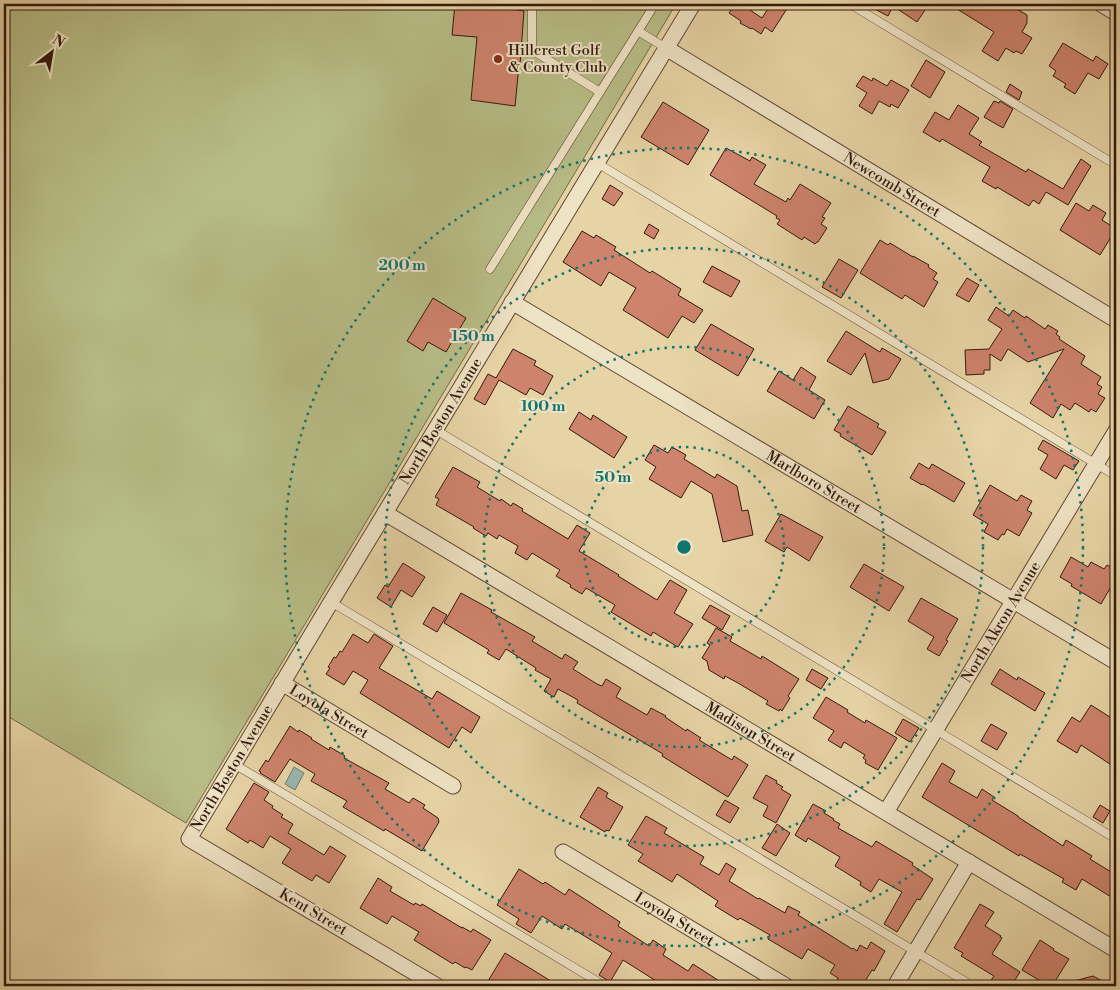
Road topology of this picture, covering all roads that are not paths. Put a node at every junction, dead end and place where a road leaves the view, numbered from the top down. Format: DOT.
graph roads {
  1 [pos="532,4"];
  2 [pos="656,4"];
  3 [pos="693,4"];
  4 [pos="850,4"];
  5 [pos="1102,4"];
  6 [pos="1116,13"];
  7 [pos="638,31"];
  8 [pos="666,48"];
  9 [pos="600,92"];
  10 [pos="597,163"];
  11 [pos="1116,165"];
  12 [pos="490,269"];
  13 [pos="512,302"];
  14 [pos="1116,320"];
  15 [pos="436,430"];
  16 [pos="1116,432"];
  17 [pos="1096,464"];
  18 [pos="1116,476"];
  19 [pos="385,512"];
  20 [pos="1014,601"];
  21 [pos="331,602"];
  22 [pos="1116,662"];
  23 [pos="282,683"];
  24 [pos="936,730"];
  25 [pos="234,764"];
  26 [pos="454,786"];
  27 [pos="886,812"];
  28 [pos="189,839"];
  29 [pos="1116,839"];
  30 [pos="563,852"];
  31 [pos="969,862"];
  32 [pos="1116,950"];
  33 [pos="915,952"];
  34 [pos="437,986"];
  35 [pos="605,986"];
  36 [pos="784,986"];
  37 [pos="895,986"];
  38 [pos="973,986"];
  1 -- 9 [label="lane"];
  2 -- 7 [label="lane"];
  3 -- 8 [label="street, North Boston Avenue"];
  4 -- 11 [label="lane"];
  5 -- 6 [label="street"];
  7 -- 8 [label="lane"];
  7 -- 9 [label="lane"];
  8 -- 10 [label="street, North Boston Avenue"];
  8 -- 14 [label="street, Newcomb Street"];
  9 -- 12 [label="lane"];
  10 -- 13 [label="street, North Boston Avenue"];
  10 -- 17 [label="lane"];
  13 -- 15 [label="street, North Boston Avenue"];
  13 -- 20 [label="street, Marlboro Street"];
  15 -- 19 [label="street, North Boston Avenue"];
  15 -- 24 [label="lane"];
  16 -- 17 [label="street, North Akron Avenue"];
  17 -- 18 [label="lane"];
  17 -- 20 [label="street, North Akron Avenue"];
  19 -- 21 [label="street, North Boston Avenue"];
  19 -- 27 [label="street, Madison Street"];
  20 -- 22 [label="street, Marlboro Street"];
  20 -- 24 [label="street, North Akron Avenue"];
  21 -- 23 [label="street, North Boston Avenue"];
  21 -- 33 [label="lane"];
  23 -- 25 [label="street, North Boston Avenue"];
  23 -- 26 [label="street, Loyola Street"];
  24 -- 27 [label="street, North Akron Avenue"];
  24 -- 29 [label="lane"];
  25 -- 28 [label="street, North Boston Avenue"];
  25 -- 35 [label="lane"];
  27 -- 31 [label="street, Madison Street"];
  28 -- 34 [label="street, Kent Street"];
  30 -- 36 [label="street, Loyola Street"];
  31 -- 32 [label="street, Madison Street"];
  31 -- 33 [label="street"];
  33 -- 37 [label="street"];
  33 -- 38 [label="lane"];
}
